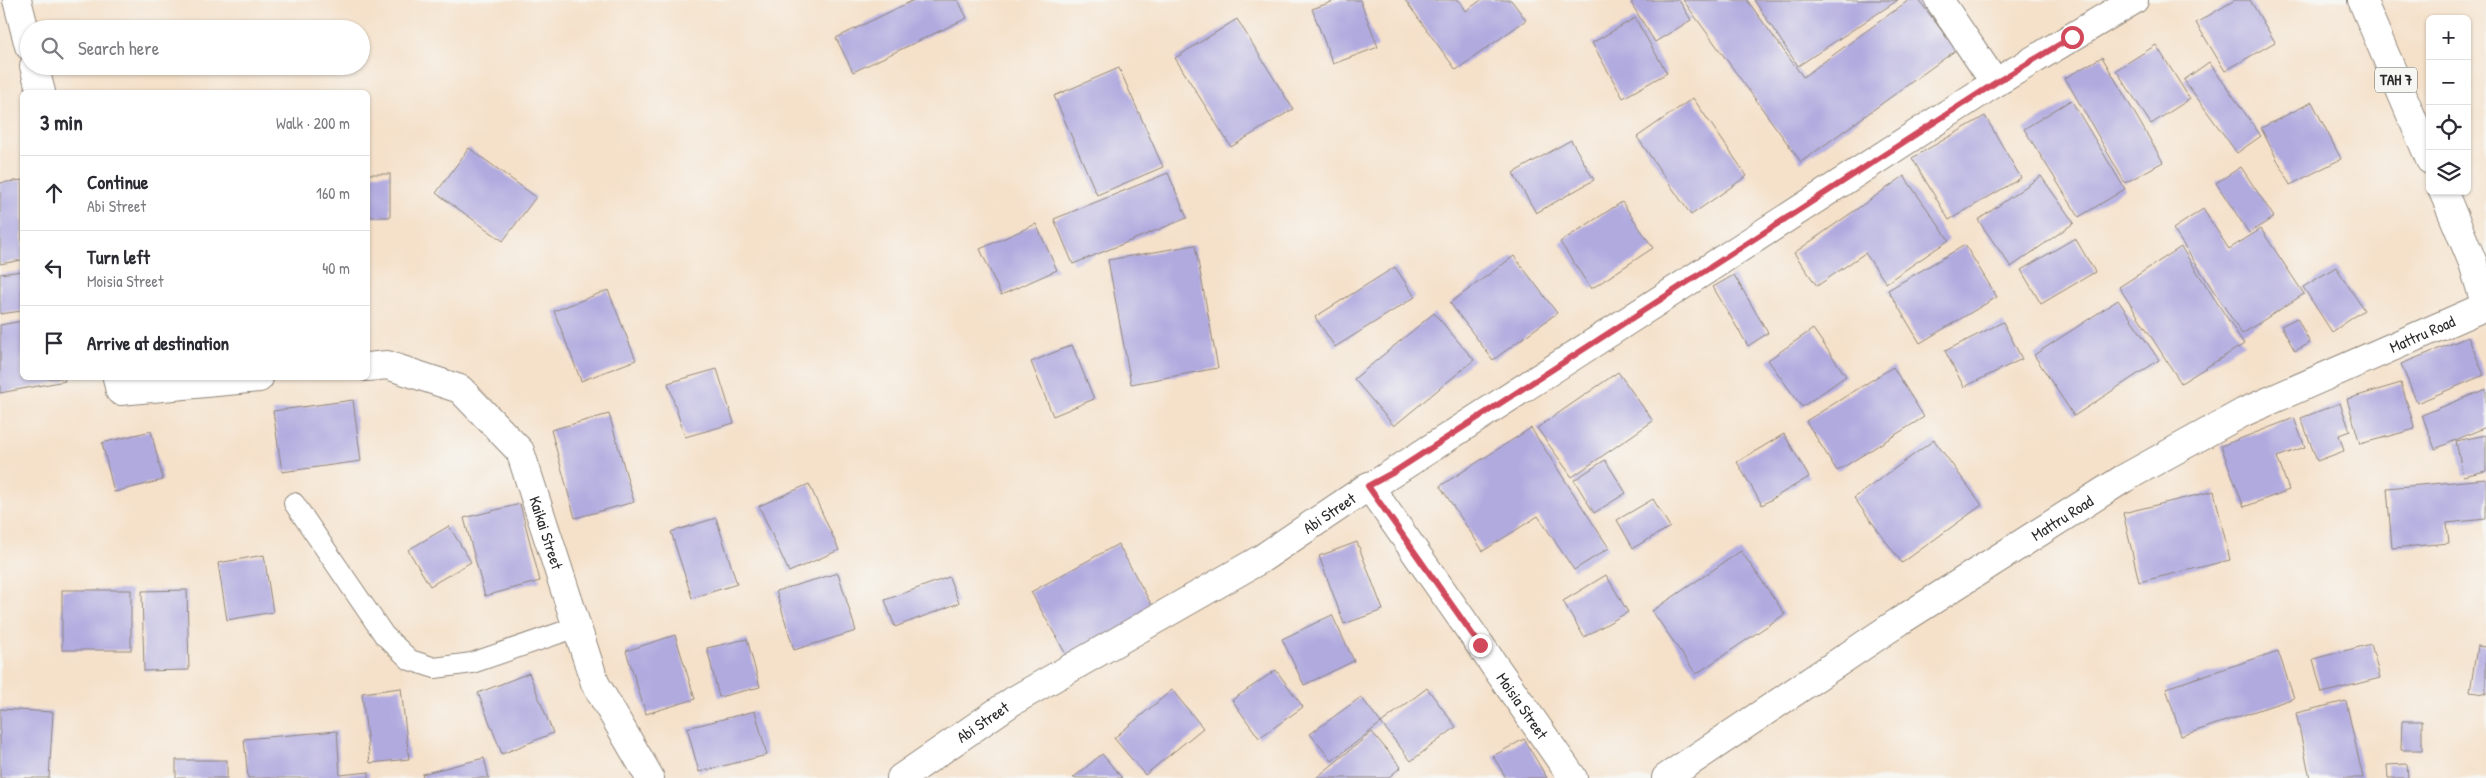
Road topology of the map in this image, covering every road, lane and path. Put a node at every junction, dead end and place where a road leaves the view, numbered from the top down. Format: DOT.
graph roads {
  1 [pos="17,0"];
  2 [pos="1939,0"];
  3 [pos="2134,0"];
  4 [pos="2362,0"];
  5 [pos="22,20"];
  6 [pos="36,75"];
  7 [pos="1995,83"];
  8 [pos="40,90"];
  9 [pos="2426,151"];
  10 [pos="2445,195"];
  11 [pos="2486,306"];
  12 [pos="370,367"];
  13 [pos="211,380"];
  14 [pos="118,384"];
  15 [pos="1368,486"];
  16 [pos="294,503"];
  17 [pos="577,627"];
  18 [pos="650,778"];
  19 [pos="901,778"];
  20 [pos="1573,778"];
  21 [pos="1666,778"];
  1 -- 5 [label="main road"];
  2 -- 7 [label="main road"];
  3 -- 7 [label="main road, Abi Street"];
  4 -- 9 [label="main road, TAH 7"];
  6 -- 8 [label="main road"];
  7 -- 15 [label="main road, Abi Street"];
  10 -- 11 [label="main road"];
  11 -- 21 [label="main road, Mattru Road"];
  12 -- 17 [label="main road, Kaikai Street"];
  13 -- 14 [label="main road"];
  15 -- 19 [label="main road, Abi Street"];
  15 -- 20 [label="main road, Moisia Street"];
  16 -- 17 [label="lane"];
  17 -- 18 [label="main road, Kaikai Street"];
}
